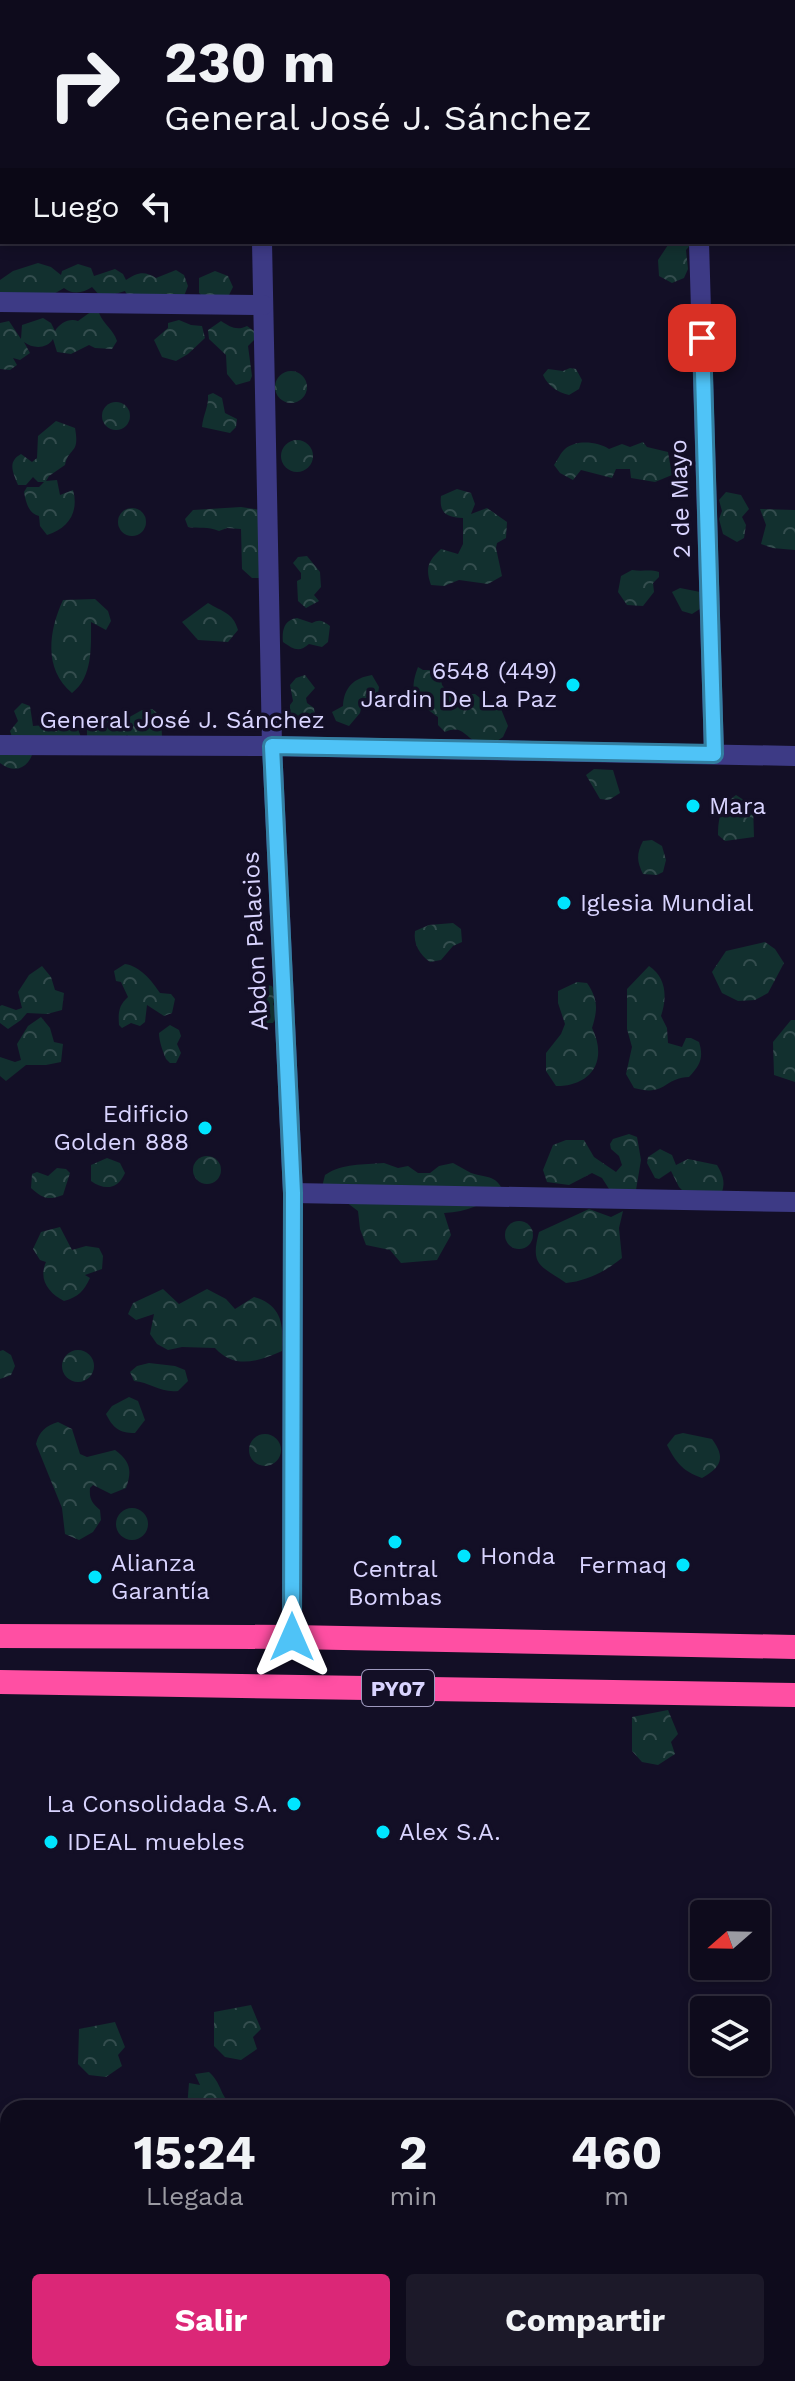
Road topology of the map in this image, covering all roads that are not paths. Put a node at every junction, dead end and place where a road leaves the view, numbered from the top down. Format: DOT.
graph roads {
  1 [pos="262,244"];
  2 [pos="699,244"];
  3 [pos="0,302"];
  4 [pos="263,305"];
  5 [pos="0,745"];
  6 [pos="272,746"];
  7 [pos="714,754"];
  8 [pos="795,756"];
  9 [pos="293,1193"];
  10 [pos="795,1202"];
  11 [pos="0,1636"];
  12 [pos="292,1637"];
  13 [pos="795,1647"];
  14 [pos="0,1682"];
  15 [pos="795,1695"];
  1 -- 4 [label="street, Abdon Palacios"];
  2 -- 7 [label="street, 2 de Mayo"];
  3 -- 4 [label="street"];
  4 -- 6 [label="street, Abdon Palacios"];
  5 -- 6 [label="street, General José J. Sánchez"];
  6 -- 7 [label="street, General José J. Sánchez"];
  6 -- 9 [label="street, Abdon Palacios"];
  7 -- 8 [label="street, General José J. Sánchez"];
  9 -- 10 [label="street"];
  9 -- 12 [label="street, Abdon Palacios"];
  11 -- 12 [label="highway, PY07"];
  12 -- 13 [label="highway, PY07"];
  14 -- 15 [label="highway, PY07"];
}
